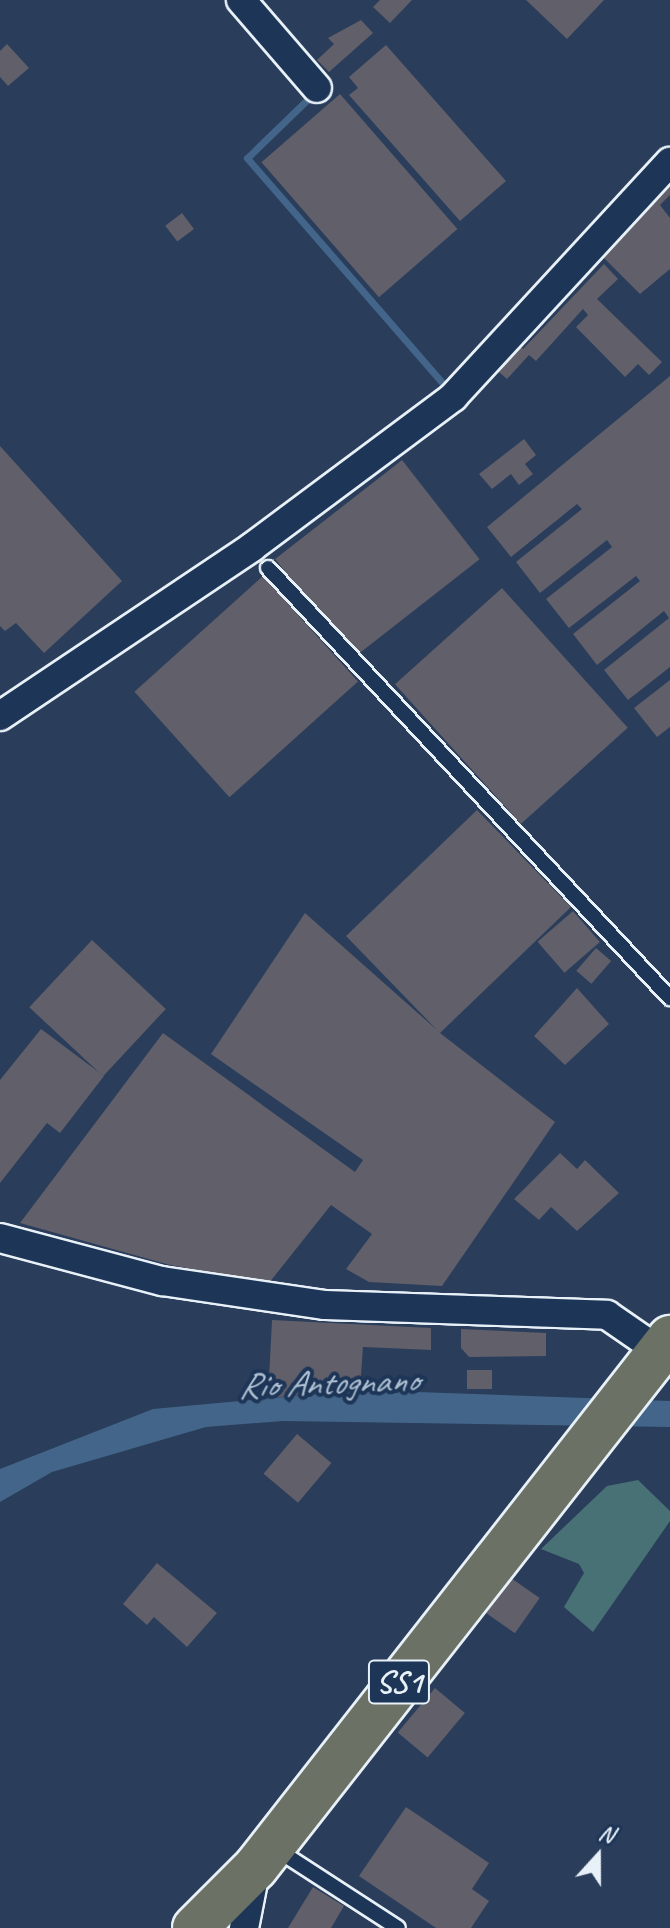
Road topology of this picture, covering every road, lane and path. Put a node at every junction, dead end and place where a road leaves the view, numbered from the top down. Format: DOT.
graph roads {
  1 [pos="241,0"];
  2 [pos="317,88"];
  3 [pos="670,162"];
  4 [pos="268,568"];
  5 [pos="0,716"];
  6 [pos="670,998"];
  7 [pos="0,1238"];
  8 [pos="660,1351"];
  9 [pos="264,1857"];
  10 [pos="195,1928"];
  11 [pos="244,1928"];
  12 [pos="398,1928"];
  1 -- 2 [label="street"];
  3 -- 5 [label="street"];
  4 -- 6 [label="lane"];
  7 -- 8 [label="street"];
  8 -- 9 [label="main road, SS1"];
  9 -- 10 [label="main road, SS1"];
  9 -- 11 [label="street"];
  9 -- 12 [label="lane"];
}
